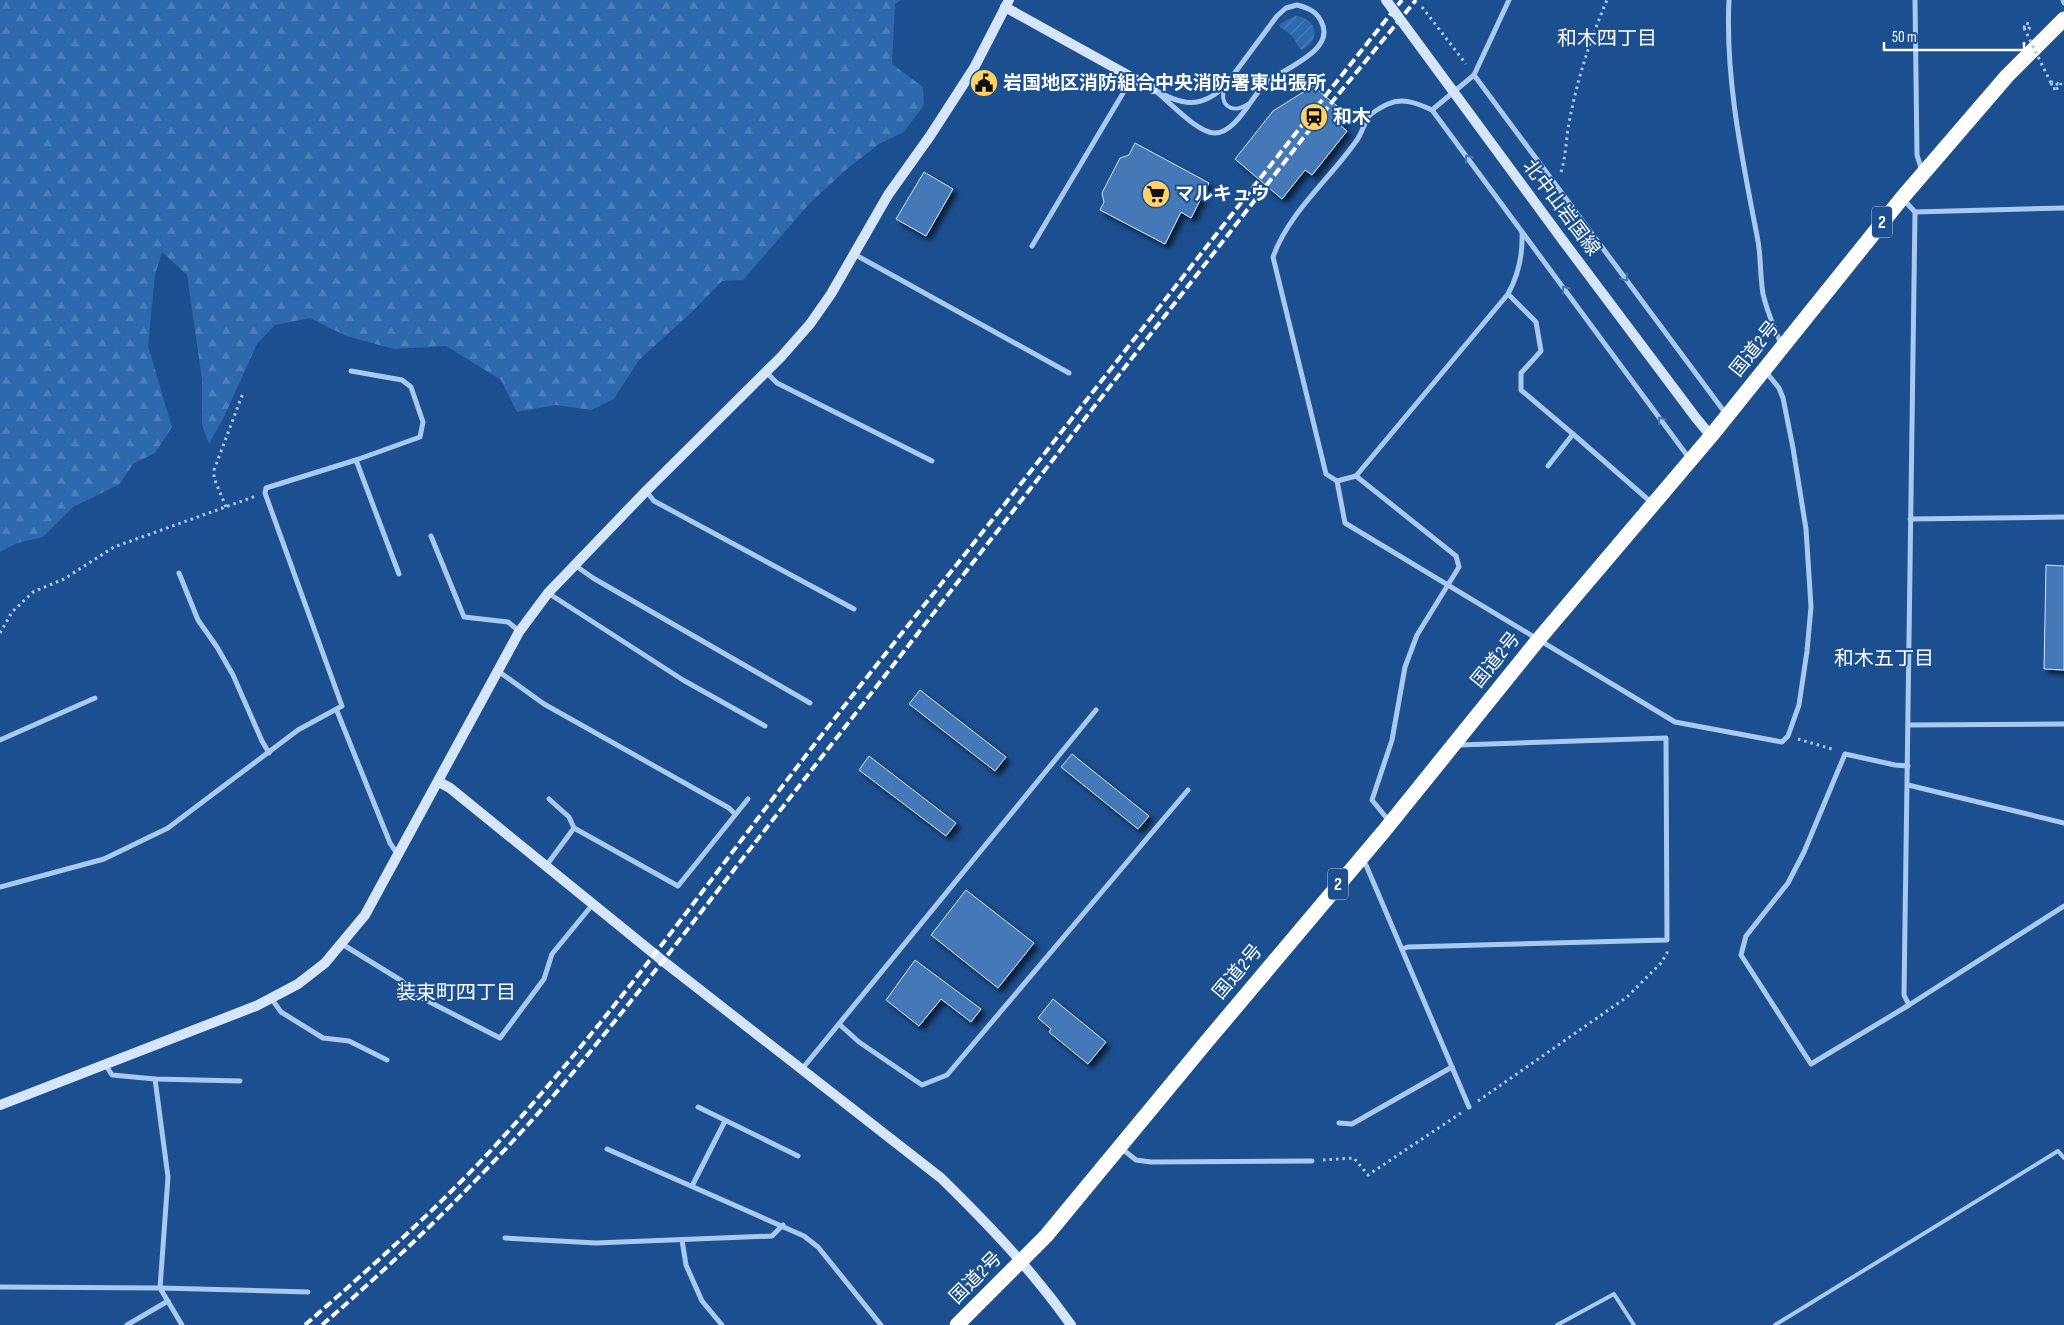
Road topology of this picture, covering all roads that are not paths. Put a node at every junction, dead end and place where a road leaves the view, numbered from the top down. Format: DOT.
graph roads {
  1 [pos="1386,0"];
  2 [pos="1508,0"];
  3 [pos="1729,0"];
  4 [pos="1915,0"];
  5 [pos="1007,4"];
  6 [pos="2064,19"];
  7 [pos="1474,74"];
  8 [pos="1132,78"];
  9 [pos="1225,86"];
  10 [pos="1153,89"];
  11 [pos="1248,104"];
  12 [pos="1432,110"];
  13 [pos="1923,174"];
  14 [pos="1902,198"];
  15 [pos="2064,208"];
  16 [pos="1915,212"];
  17 [pos="1522,232"];
  18 [pos="1032,246"];
  19 [pos="853,254"];
  20 [pos="1508,294"];
  21 [pos="1782,347"];
  22 [pos="1764,370"];
  23 [pos="351,371"];
  24 [pos="766,372"];
  25 [pos="1070,373"];
  26 [pos="1727,416"];
  27 [pos="1573,434"];
  28 [pos="1711,436"];
  29 [pos="1690,459"];
  30 [pos="356,460"];
  31 [pos="932,461"];
  32 [pos="1548,466"];
  33 [pos="1356,476"];
  34 [pos="1336,481"];
  35 [pos="646,491"];
  36 [pos="1653,503"];
  37 [pos="2064,518"];
  38 [pos="1910,519"];
  39 [pos="432,536"];
  40 [pos="576,566"];
  41 [pos="179,573"];
  42 [pos="399,574"];
  43 [pos="1448,587"];
  44 [pos="548,593"];
  45 [pos="854,609"];
  46 [pos="520,632"];
  47 [pos="1538,640"];
  48 [pos="497,671"];
  49 [pos="95,698"];
  50 [pos="810,703"];
  51 [pos="1096,710"];
  52 [pos="337,711"];
  53 [pos="1908,724"];
  54 [pos="2064,724"];
  55 [pos="765,726"];
  56 [pos="0,740"];
  57 [pos="1454,745"];
  58 [pos="269,753"];
  59 [pos="1908,766"];
  60 [pos="439,782"];
  61 [pos="1908,785"];
  62 [pos="1188,790"];
  63 [pos="549,799"];
  64 [pos="748,799"];
  65 [pos="735,814"];
  66 [pos="1391,823"];
  67 [pos="2064,823"];
  68 [pos="574,828"];
  69 [pos="398,856"];
  70 [pos="1359,859"];
  71 [pos="546,866"];
  72 [pos="0,887"];
  73 [pos="593,904"];
  74 [pos="2064,906"];
  75 [pos="342,944"];
  76 [pos="1402,949"];
  77 [pos="272,998"];
  78 [pos="1909,1005"];
  79 [pos="839,1024"];
  80 [pos="387,1060"];
  81 [pos="105,1064"];
  82 [pos="1452,1067"];
  83 [pos="802,1069"];
  84 [pos="155,1079"];
  85 [pos="240,1080"];
  86 [pos="0,1105"];
  87 [pos="698,1107"];
  88 [pos="1469,1107"];
  89 [pos="725,1121"];
  90 [pos="1339,1122"];
  91 [pos="1120,1148"];
  92 [pos="607,1149"];
  93 [pos="798,1156"];
  94 [pos="2064,1158"];
  95 [pos="1312,1161"];
  96 [pos="692,1186"];
  97 [pos="783,1225"];
  98 [pos="505,1238"];
  99 [pos="682,1240"];
  100 [pos="1022,1261"];
  101 [pos="0,1287"];
  102 [pos="160,1288"];
  103 [pos="308,1292"];
  104 [pos="168,1301"];
  105 [pos="127,1325"];
  106 [pos="182,1325"];
  107 [pos="722,1325"];
  108 [pos="881,1325"];
  109 [pos="957,1325"];
  110 [pos="1071,1325"];
  111 [pos="1557,1325"];
  112 [pos="1634,1325"];
  113 [pos="1775,1325"];
  1 -- 28 [label="street, 北中山岩国線, bridge"];
  2 -- 7 [label="street"];
  3 -- 21 [label="street"];
  4 -- 13 [label="street"];
  5 -- 8 [label="street"];
  5 -- 19 [label="street"];
  6 -- 13 [label="highway, 国道2号 / 2"];
  7 -- 12 [label="street"];
  7 -- 26 [label="street, one-way"];
  8 -- 10 [label="street"];
  8 -- 18 [label="street"];
  9 -- 10 [label="street"];
  9 -- 11 [label="lane"];
  9 -- 11 [label="street"];
  10 -- 11 [label="street"];
  17 -- 12 [label="street, one-way"];
  12 -- 34 [label="street"];
  13 -- 14 [label="highway, 国道2号 / 2"];
  14 -- 16 [label="street"];
  14 -- 21 [label="highway, 国道2号 / 2"];
  15 -- 16 [label="street"];
  16 -- 38 [label="street"];
  17 -- 20 [label="street"];
  29 -- 17 [label="street, one-way"];
  19 -- 24 [label="street"];
  19 -- 25 [label="street"];
  20 -- 27 [label="street"];
  20 -- 33 [label="street"];
  21 -- 22 [label="highway, 国道2号 / 2"];
  22 -- 26 [label="highway, 国道2号 / 2"];
  22 -- 47 [label="street"];
  23 -- 30 [label="street"];
  24 -- 31 [label="street"];
  24 -- 35 [label="street"];
  26 -- 28 [label="highway, 国道2号 / 2"];
  27 -- 32 [label="street"];
  27 -- 36 [label="street"];
  28 -- 29 [label="highway, 国道2号 / 2"];
  29 -- 36 [label="highway, 国道2号 / 2"];
  30 -- 42 [label="street"];
  30 -- 52 [label="street"];
  33 -- 34 [label="street"];
  33 -- 43 [label="street"];
  34 -- 43 [label="street"];
  35 -- 40 [label="street"];
  35 -- 45 [label="street"];
  36 -- 47 [label="highway, 国道2号 / 2"];
  37 -- 38 [label="street"];
  38 -- 53 [label="street"];
  39 -- 46 [label="street"];
  40 -- 44 [label="street"];
  40 -- 50 [label="street"];
  41 -- 58 [label="street"];
  43 -- 47 [label="street"];
  43 -- 66 [label="street"];
  44 -- 46 [label="street"];
  44 -- 55 [label="street"];
  46 -- 48 [label="street"];
  47 -- 57 [label="highway, 国道2号 / 2"];
  48 -- 60 [label="street"];
  48 -- 65 [label="street"];
  49 -- 56 [label="street"];
  51 -- 79 [label="street"];
  52 -- 58 [label="street"];
  52 -- 69 [label="street"];
  53 -- 54 [label="street"];
  53 -- 59 [label="street"];
  57 -- 66 [label="highway, 国道2号 / 2"];
  57 -- 76 [label="street"];
  58 -- 72 [label="street"];
  59 -- 61 [label="street"];
  59 -- 78 [label="street"];
  60 -- 69 [label="street"];
  60 -- 71 [label="street"];
  61 -- 67 [label="street"];
  61 -- 78 [label="street"];
  62 -- 79 [label="street"];
  63 -- 68 [label="street"];
  64 -- 65 [label="street"];
  65 -- 68 [label="street"];
  66 -- 70 [label="highway, 国道2号 / 2"];
  68 -- 71 [label="street"];
  69 -- 75 [label="street"];
  70 -- 76 [label="street"];
  70 -- 91 [label="highway, 国道2号 / 2"];
  71 -- 73 [label="street"];
  73 -- 75 [label="street"];
  73 -- 83 [label="street"];
  74 -- 78 [label="street"];
  75 -- 77 [label="street"];
  76 -- 82 [label="street"];
  77 -- 80 [label="street"];
  77 -- 81 [label="street"];
  79 -- 83 [label="street"];
  81 -- 84 [label="street"];
  81 -- 86 [label="street"];
  82 -- 88 [label="street"];
  82 -- 90 [label="street"];
  83 -- 100 [label="street"];
  84 -- 85 [label="street"];
  84 -- 102 [label="street"];
  87 -- 89 [label="street"];
  89 -- 93 [label="street"];
  89 -- 96 [label="street"];
  91 -- 95 [label="street"];
  91 -- 100 [label="highway, 国道2号 / 2"];
  92 -- 96 [label="street"];
  94 -- 113 [label="lane"];
  96 -- 97 [label="street"];
  97 -- 99 [label="street"];
  97 -- 108 [label="street"];
  98 -- 99 [label="street"];
  99 -- 107 [label="street"];
  100 -- 109 [label="highway, 国道2号 / 2"];
  100 -- 110 [label="street"];
  101 -- 102 [label="street"];
  102 -- 103 [label="street"];
  102 -- 104 [label="street"];
  104 -- 105 [label="street"];
  104 -- 106 [label="street"];
  111 -- 112 [label="lane"];
}
